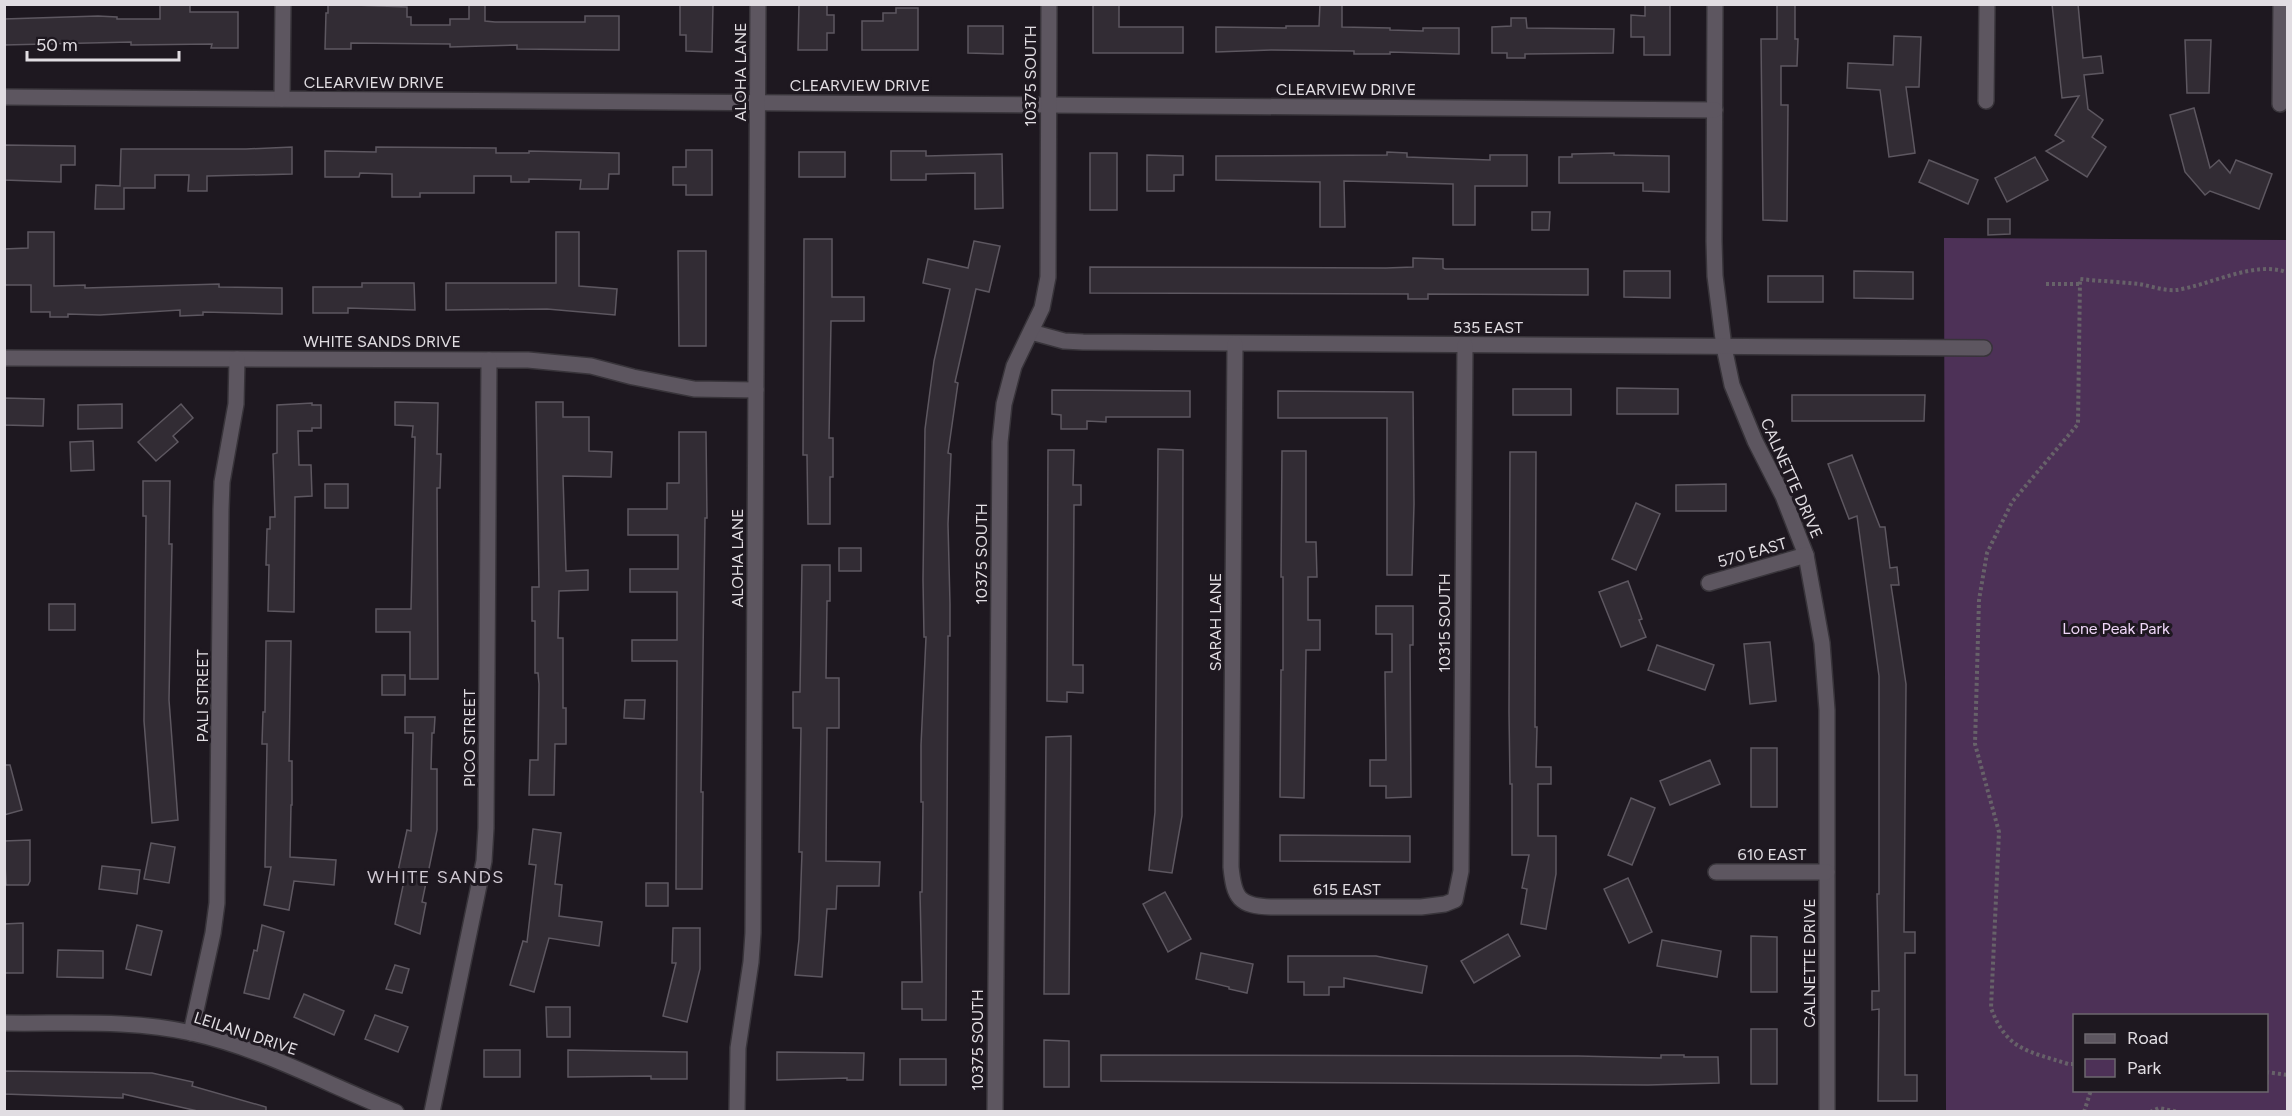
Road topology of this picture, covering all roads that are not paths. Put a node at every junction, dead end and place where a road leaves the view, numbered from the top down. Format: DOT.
graph roads {
  1 [pos="283,4"];
  2 [pos="758,4"];
  3 [pos="1049,4"];
  4 [pos="1715,4"];
  5 [pos="1987,4"];
  6 [pos="2281,4"];
  7 [pos="4,97"];
  8 [pos="282,99"];
  9 [pos="1986,101"];
  10 [pos="758,103"];
  11 [pos="2280,104"];
  12 [pos="1048,105"];
  13 [pos="1715,110"];
  14 [pos="1031,332"];
  15 [pos="1235,344"];
  16 [pos="1464,345"];
  17 [pos="1724,347"];
  18 [pos="1984,348"];
  19 [pos="4,357"];
  20 [pos="237,358"];
  21 [pos="489,360"];
  22 [pos="756,390"];
  23 [pos="1806,555"];
  24 [pos="1709,583"];
  25 [pos="1716,872"];
  26 [pos="1827,872"];
  27 [pos="1239,900"];
  28 [pos="1455,900"];
  29 [pos="4,1023"];
  30 [pos="191,1032"];
  31 [pos="396,1112"];
  32 [pos="432,1112"];
  33 [pos="737,1112"];
  34 [pos="995,1112"];
  35 [pos="1827,1112"];
  1 -- 8 [label="street"];
  2 -- 10 [label="street, ALOHA LANE"];
  3 -- 12 [label="street, 10375 SOUTH"];
  4 -- 13 [label="street, CALNETTE DRIVE"];
  5 -- 9 [label="street"];
  6 -- 11 [label="street"];
  7 -- 8 [label="street, CLEARVIEW DRIVE"];
  8 -- 10 [label="street, CLEARVIEW DRIVE"];
  10 -- 12 [label="street, CLEARVIEW DRIVE"];
  10 -- 22 [label="street, ALOHA LANE"];
  12 -- 13 [label="street, CLEARVIEW DRIVE"];
  12 -- 14 [label="street, 10375 SOUTH"];
  13 -- 17 [label="street, CALNETTE DRIVE"];
  14 -- 15 [label="street, 535 EAST"];
  14 -- 34 [label="street, 10375 SOUTH"];
  15 -- 16 [label="street, 535 EAST"];
  15 -- 27 [label="street, SARAH LANE"];
  16 -- 17 [label="street, 535 EAST"];
  16 -- 28 [label="street, 10315 SOUTH"];
  17 -- 18 [label="street, 535 EAST"];
  17 -- 23 [label="street, CALNETTE DRIVE"];
  19 -- 20 [label="street, WHITE SANDS DRIVE"];
  20 -- 21 [label="street, WHITE SANDS DRIVE"];
  20 -- 30 [label="street, PALI STREET"];
  21 -- 22 [label="street, WHITE SANDS DRIVE"];
  21 -- 32 [label="street, PICO STREET"];
  22 -- 33 [label="street, ALOHA LANE"];
  23 -- 24 [label="street, 570 EAST"];
  23 -- 26 [label="street, CALNETTE DRIVE"];
  25 -- 26 [label="street, 610 EAST"];
  26 -- 35 [label="street, CALNETTE DRIVE"];
  27 -- 28 [label="street, 615 EAST"];
  29 -- 30 [label="street, LEILANI DRIVE"];
  30 -- 31 [label="street, LEILANI DRIVE"];
}
